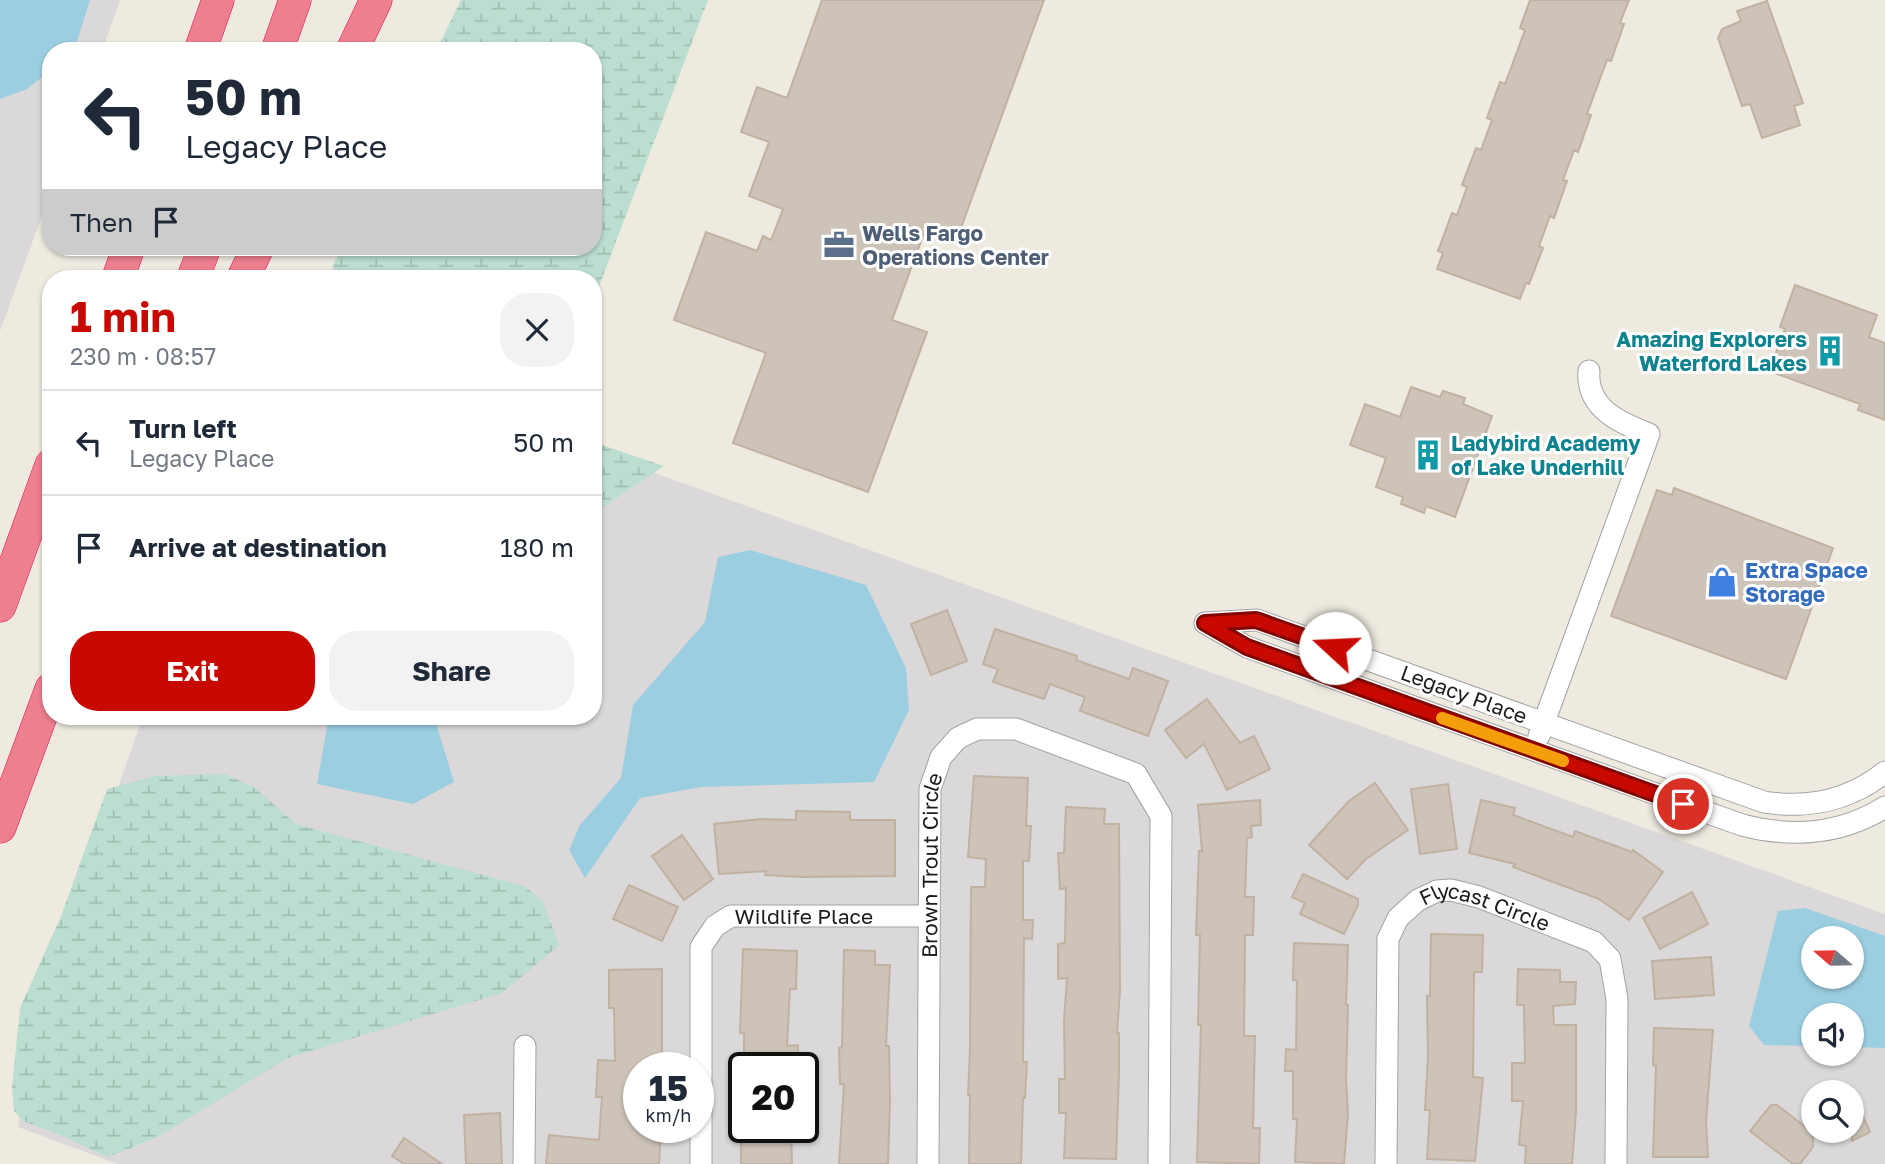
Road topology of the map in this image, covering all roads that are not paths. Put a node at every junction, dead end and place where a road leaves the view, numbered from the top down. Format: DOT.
graph roads {
  1 [pos="218,0"];
  2 [pos="295,0"];
  3 [pos="376,0"];
  4 [pos="203,42"];
  5 [pos="280,42"];
  6 [pos="356,42"];
  7 [pos="1589,371"];
  8 [pos="42,490"];
  9 [pos="0,606"];
  10 [pos="42,713"];
  11 [pos="1544,723"];
  12 [pos="1534,751"];
  13 [pos="1885,772"];
  14 [pos="1885,807"];
  15 [pos="0,827"];
  16 [pos="929,916"];
  17 [pos="525,1046"];
  18 [pos="524,1164"];
  19 [pos="701,1164"];
  20 [pos="928,1164"];
  21 [pos="1159,1164"];
  22 [pos="1385,1164"];
  23 [pos="1616,1164"];
  1 -- 4 [label="highway"];
  2 -- 5 [label="highway"];
  3 -- 6 [label="highway"];
  7 -- 11 [label="street"];
  8 -- 9 [label="highway"];
  10 -- 15 [label="highway"];
  11 -- 12 [label="street"];
  11 -- 12 [label="street, Legacy Place"];
  11 -- 13 [label="street, Legacy Place"];
  12 -- 14 [label="street, Legacy Place"];
  16 -- 19 [label="street, Wildlife Place"];
  16 -- 20 [label="street, Brown Trout Circle"];
  16 -- 21 [label="street, Brown Trout Circle"];
  17 -- 18 [label="street"];
  22 -- 23 [label="street, Flycast Circle"];
}
